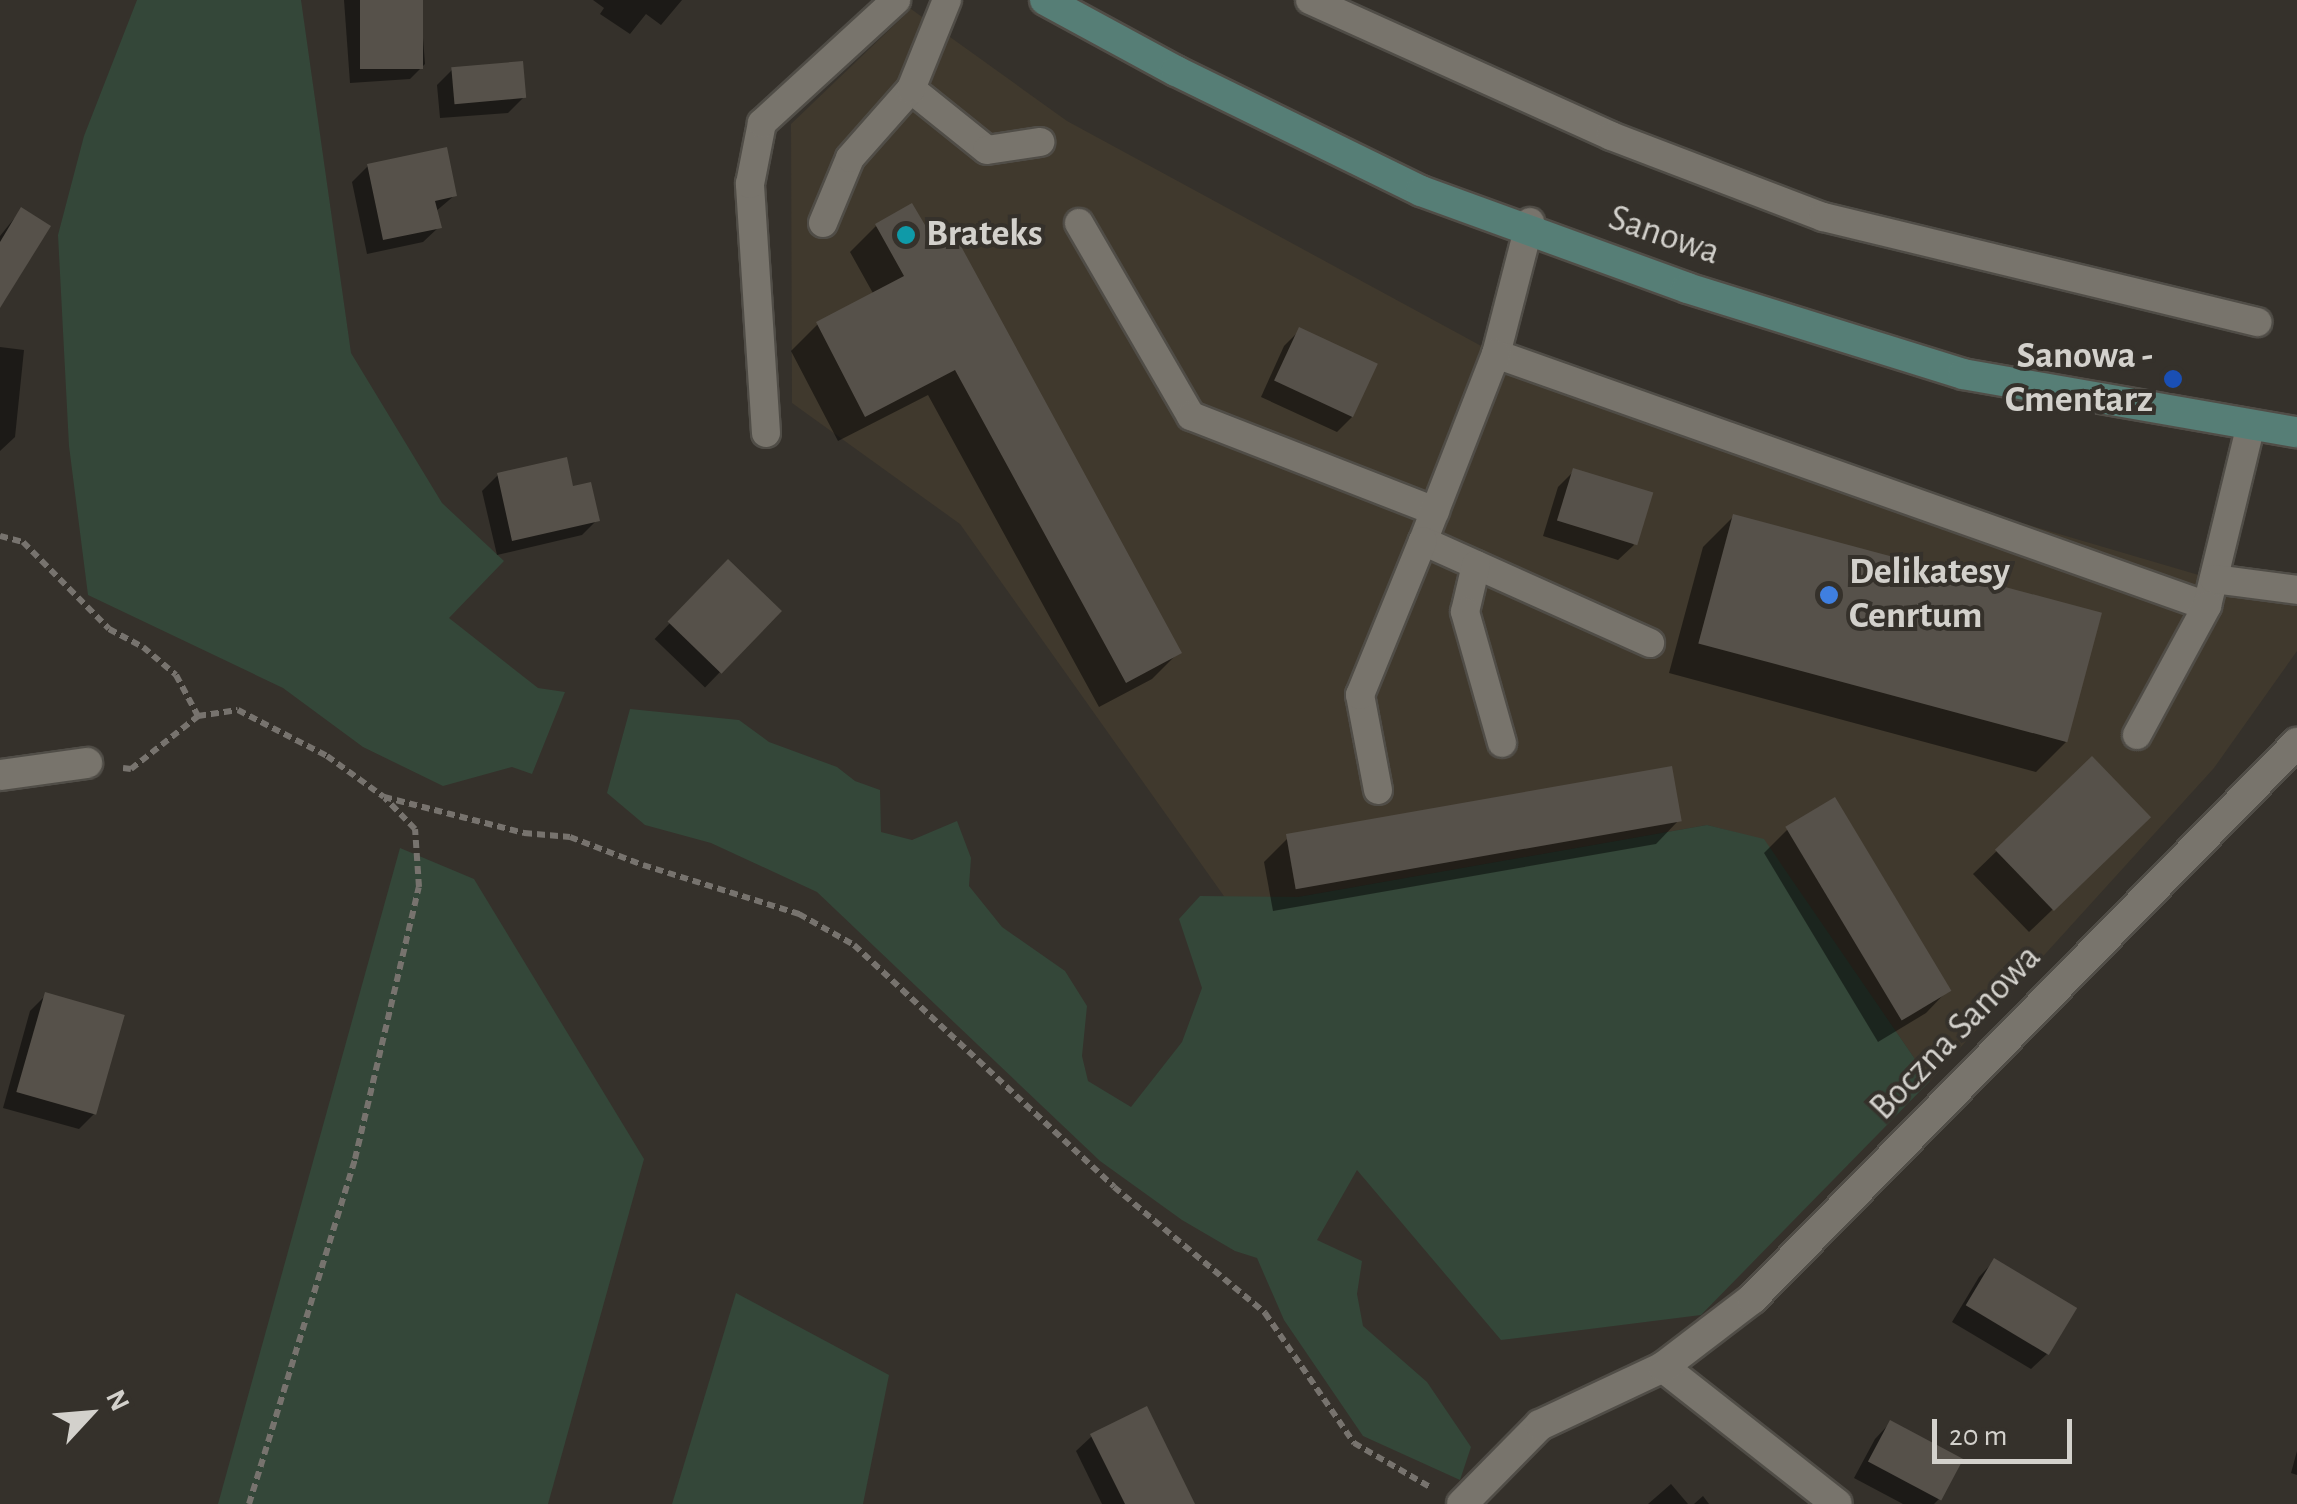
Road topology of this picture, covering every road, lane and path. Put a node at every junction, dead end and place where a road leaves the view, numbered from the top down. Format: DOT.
graph roads {
  1 [pos="896,0"];
  2 [pos="946,0"];
  3 [pos="1045,0"];
  4 [pos="1310,0"];
  5 [pos="912,89"];
  6 [pos="1040,142"];
  7 [pos="1079,223"];
  8 [pos="824,224"];
  9 [pos="1530,226"];
  10 [pos="2258,322"];
  11 [pos="1496,354"];
  12 [pos="2250,424"];
  13 [pos="2297,432"];
  14 [pos="766,433"];
  15 [pos="1435,511"];
  16 [pos="1,535"];
  17 [pos="1423,542"];
  18 [pos="1476,565"];
  19 [pos="2297,590"];
  20 [pos="2210,592"];
  21 [pos="1650,643"];
  22 [pos="198,716"];
  23 [pos="2137,734"];
  24 [pos="1502,743"];
  25 [pos="2297,743"];
  26 [pos="87,763"];
  27 [pos="0,774"];
  28 [pos="1378,790"];
  29 [pos="384,797"];
  30 [pos="1663,1367"];
  31 [pos="1465,1499"];
  32 [pos="249,1504"];
  33 [pos="1838,1504"];
  1 -- 14 [label="lane"];
  2 -- 5 [label="lane"];
  3 -- 9 [label="main road, Sanowa"];
  4 -- 10 [label="lane"];
  5 -- 6 [label="lane"];
  5 -- 8 [label="lane"];
  7 -- 15 [label="lane"];
  9 -- 11 [label="lane"];
  9 -- 12 [label="main road, Sanowa"];
  11 -- 15 [label="lane"];
  11 -- 20 [label="lane"];
  12 -- 13 [label="main road, Sanowa"];
  12 -- 20 [label="lane"];
  15 -- 17 [label="lane"];
  16 -- 22 [label="path"];
  17 -- 18 [label="lane"];
  17 -- 28 [label="lane"];
  18 -- 21 [label="lane"];
  18 -- 24 [label="lane"];
  19 -- 20 [label="lane"];
  20 -- 23 [label="lane"];
  22 -- 26 [label="path"];
  22 -- 29 [label="path"];
  25 -- 30 [label="street, Boczna Sanowa"];
  26 -- 27 [label="street"];
  29 -- 31 [label="path"];
  29 -- 32 [label="path"];
  30 -- 31 [label="street, Boczna Sanowa"];
  30 -- 33 [label="street"];
}
